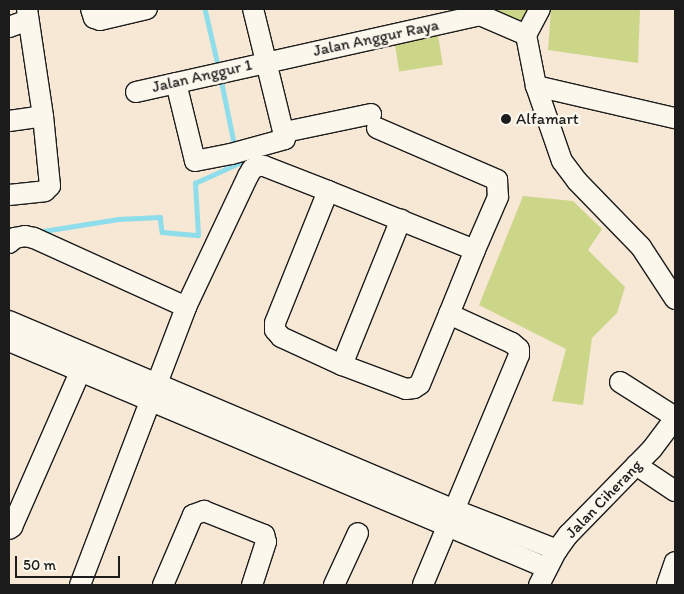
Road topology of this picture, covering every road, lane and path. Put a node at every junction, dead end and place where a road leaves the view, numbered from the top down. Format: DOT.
graph roads {
  1 [pos="91,9"];
  2 [pos="147,9"];
  3 [pos="253,9"];
  4 [pos="540,9"];
  5 [pos="479,12"];
  6 [pos="28,14"];
  7 [pos="9,28"];
  8 [pos="526,35"];
  9 [pos="266,61"];
  10 [pos="176,83"];
  11 [pos="536,86"];
  12 [pos="138,91"];
  13 [pos="43,116"];
  14 [pos="675,118"];
  15 [pos="9,121"];
  16 [pos="285,132"];
  17 [pos="328,191"];
  18 [pos="9,195"];
  19 [pos="401,219"];
  20 [pos="9,243"];
  21 [pos="475,250"];
  22 [pos="675,299"];
  23 [pos="186,307"];
  24 [pos="449,314"];
  25 [pos="9,328"];
  26 [pos="342,365"];
  27 [pos="80,372"];
  28 [pos="620,382"];
  29 [pos="153,392"];
  30 [pos="675,418"];
  31 [pos="636,465"];
  32 [pos="675,491"];
  33 [pos="452,518"];
  34 [pos="9,529"];
  35 [pos="358,533"];
  36 [pos="557,550"];
  37 [pos="675,562"];
  38 [pos="543,577"];
  39 [pos="80,585"];
  40 [pos="163,585"];
  41 [pos="252,585"];
  42 [pos="334,585"];
  43 [pos="424,585"];
  44 [pos="666,585"];
  1 -- 2 [label="street"];
  3 -- 9 [label="street"];
  4 -- 8 [label="street"];
  5 -- 8 [label="street, Jalan Anggur Raya"];
  5 -- 9 [label="street, Jalan Anggur Raya"];
  6 -- 7 [label="street"];
  6 -- 13 [label="street"];
  8 -- 11 [label="street"];
  9 -- 10 [label="street, Jalan Anggur 1"];
  9 -- 16 [label="street"];
  10 -- 12 [label="street, Jalan Anggur 1"];
  10 -- 16 [label="street"];
  11 -- 14 [label="street"];
  11 -- 22 [label="street"];
  13 -- 15 [label="street"];
  13 -- 18 [label="street"];
  16 -- 21 [label="street"];
  17 -- 19 [label="street"];
  17 -- 23 [label="street"];
  17 -- 26 [label="street"];
  19 -- 21 [label="street"];
  19 -- 26 [label="street"];
  20 -- 23 [label="street"];
  21 -- 24 [label="street"];
  23 -- 29 [label="street"];
  24 -- 26 [label="street"];
  24 -- 33 [label="street"];
  25 -- 27 [label="street"];
  25 -- 29 [label="street"];
  27 -- 29 [label="street"];
  27 -- 34 [label="street"];
  28 -- 30 [label="street"];
  29 -- 33 [label="street"];
  29 -- 39 [label="street"];
  30 -- 31 [label="street, Jalan Ciherang"];
  31 -- 32 [label="street"];
  31 -- 36 [label="street, Jalan Ciherang"];
  33 -- 36 [label="street"];
  33 -- 38 [label="street"];
  33 -- 43 [label="street"];
  35 -- 42 [label="street"];
  36 -- 38 [label="street, Jalan Ciherang"];
  37 -- 44 [label="street"];
  40 -- 41 [label="street"];
}
